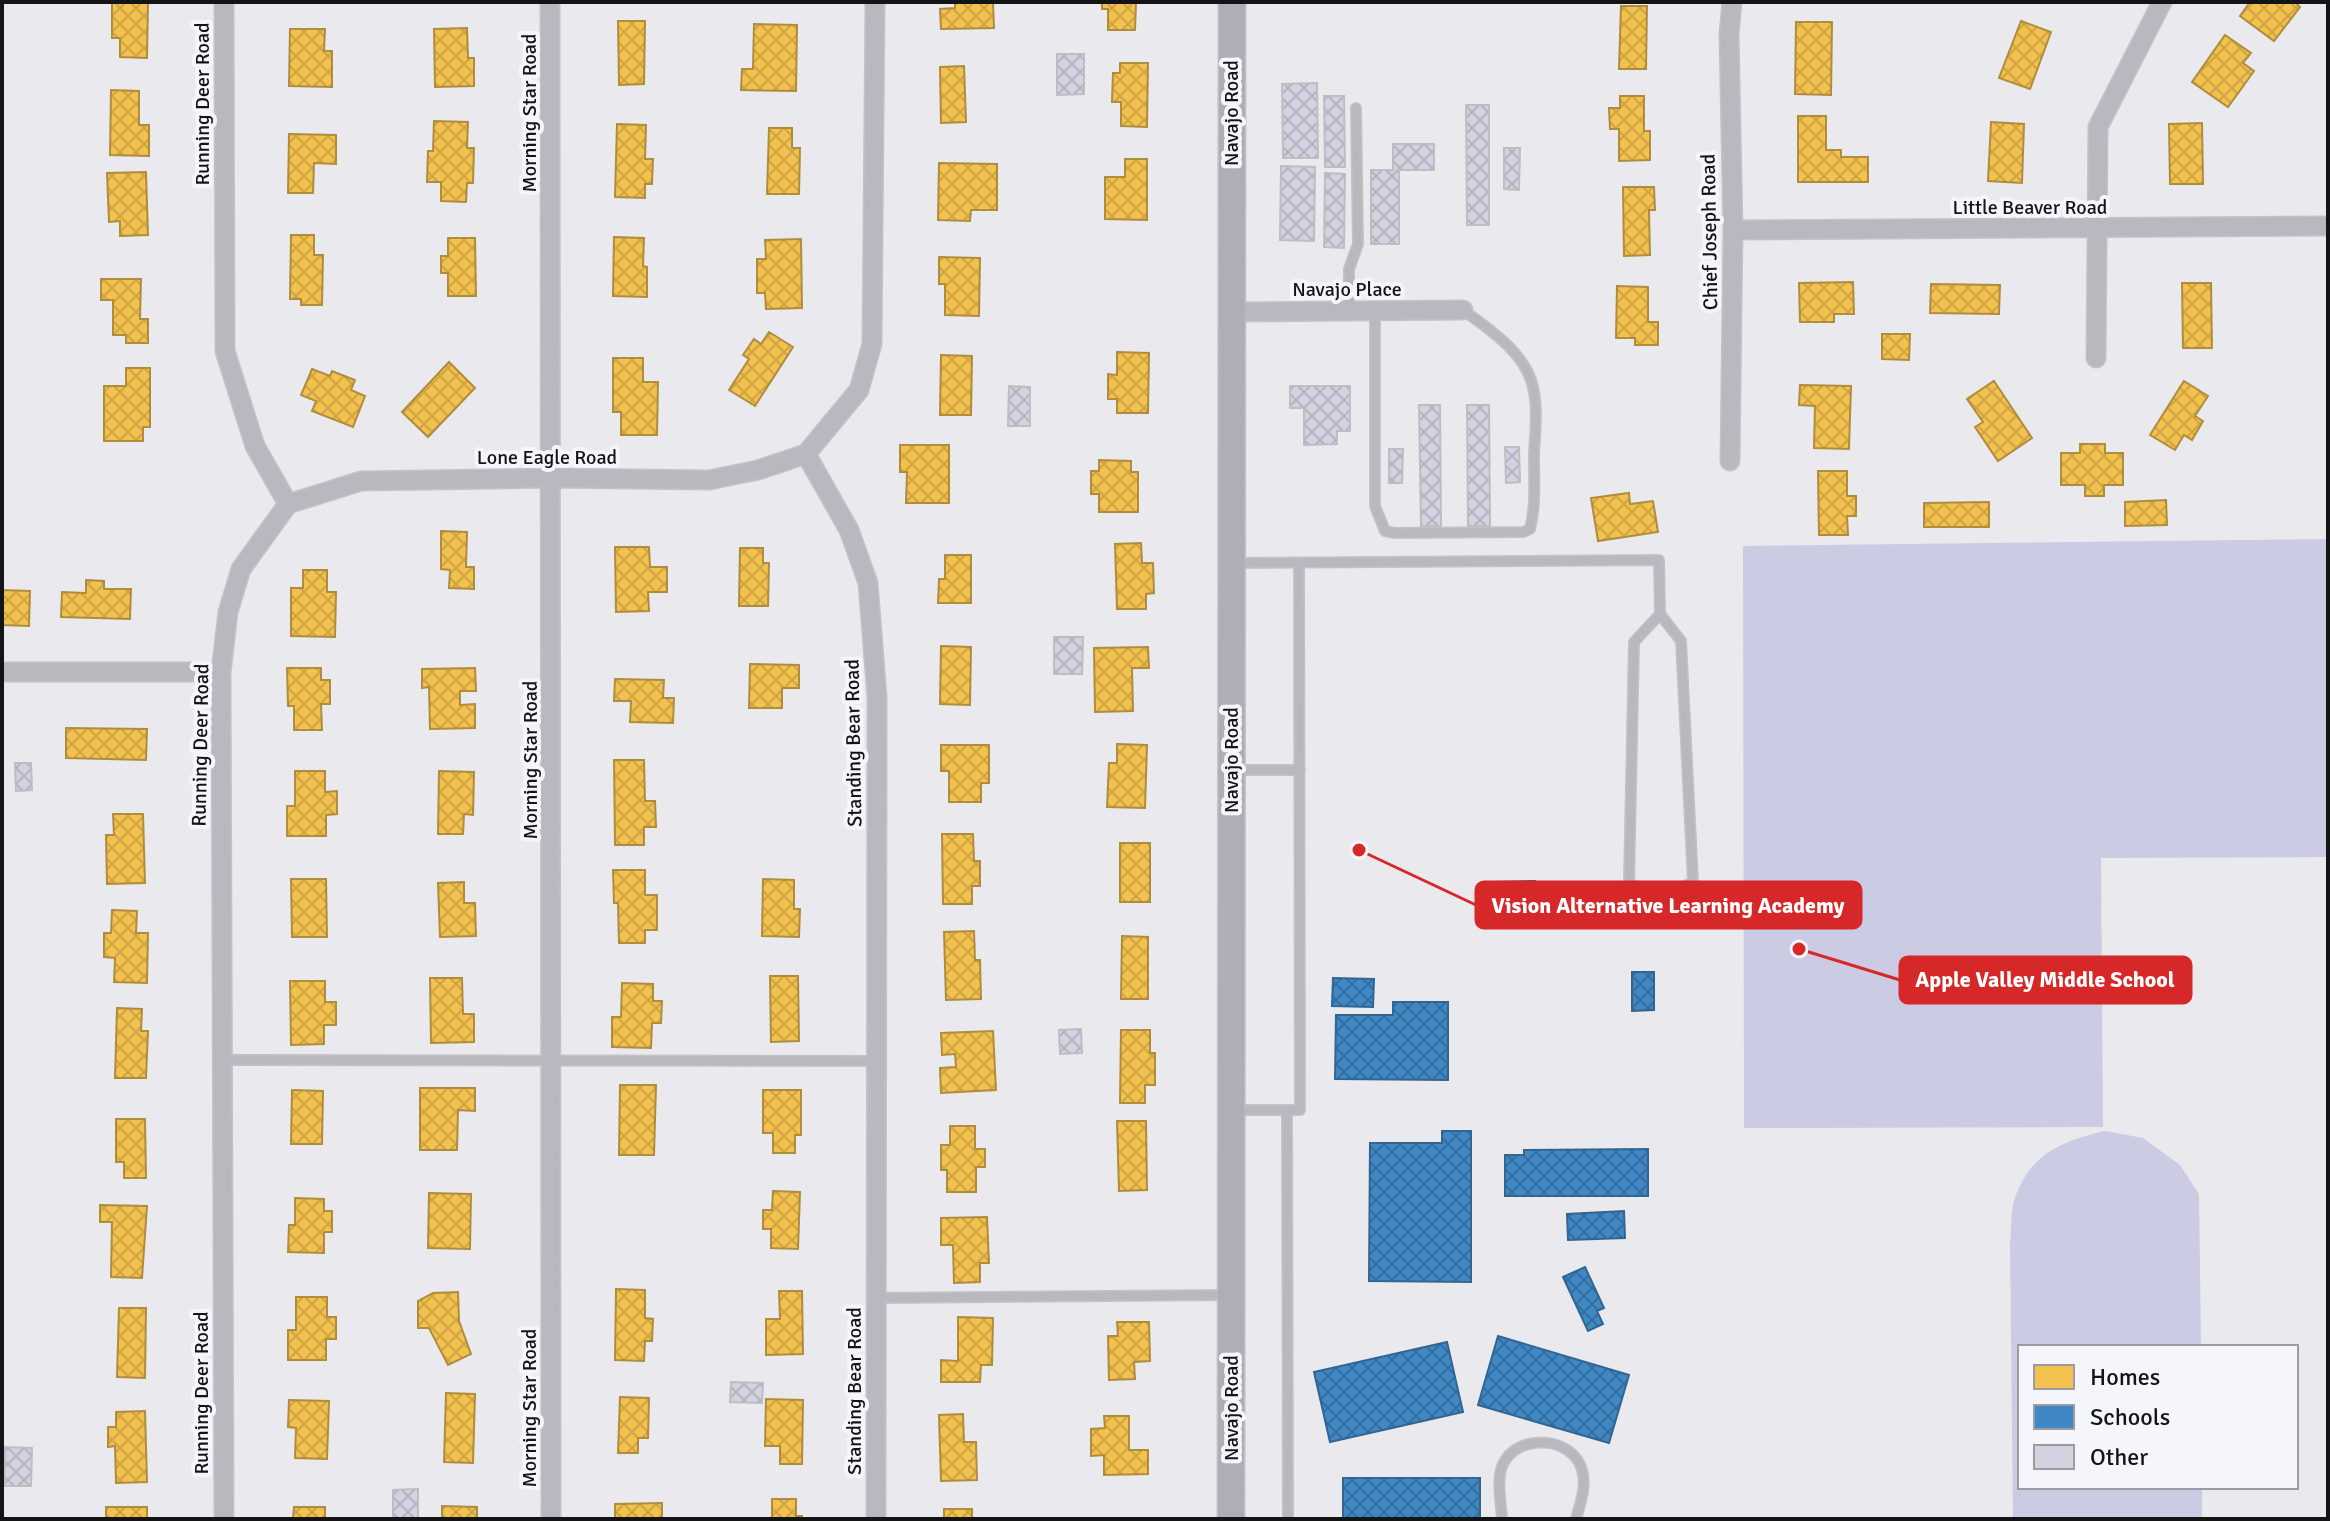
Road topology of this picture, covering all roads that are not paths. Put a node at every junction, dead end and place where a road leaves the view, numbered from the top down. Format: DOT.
graph roads {
  1 [pos="224,2"];
  2 [pos="550,2"];
  3 [pos="875,2"];
  4 [pos="1232,2"];
  5 [pos="1732,2"];
  6 [pos="2162,2"];
  7 [pos="1356,108"];
  8 [pos="2328,226"];
  9 [pos="2096,228"];
  10 [pos="1733,230"];
  11 [pos="1463,310"];
  12 [pos="1349,311"];
  13 [pos="1375,311"];
  14 [pos="1231,312"];
  15 [pos="2096,358"];
  16 [pos="806,454"];
  17 [pos="1730,461"];
  18 [pos="552,478"];
  19 [pos="288,504"];
  20 [pos="1231,563"];
  21 [pos="1299,563"];
  22 [pos="1660,614"];
  23 [pos="2,672"];
  24 [pos="221,672"];
  25 [pos="1231,770"];
  26 [pos="1300,770"];
  27 [pos="222,1060"];
  28 [pos="551,1060"];
  29 [pos="876,1061"];
  30 [pos="1231,1110"];
  31 [pos="1287,1110"];
  32 [pos="1231,1295"];
  33 [pos="876,1298"];
  34 [pos="224,1519"];
  35 [pos="551,1519"];
  36 [pos="876,1519"];
  37 [pos="1231,1519"];
  38 [pos="1288,1519"];
  39 [pos="1502,1519"];
  40 [pos="1576,1519"];
  1 -- 19 [label="street, Running Deer Road"];
  2 -- 18 [label="street, Morning Star Road"];
  3 -- 16 [label="street"];
  4 -- 14 [label="main road, Navajo Road"];
  5 -- 10 [label="street, Chief Joseph Road"];
  6 -- 9 [label="street"];
  7 -- 12 [label="lane"];
  8 -- 9 [label="street, Little Beaver Road"];
  9 -- 10 [label="street, Little Beaver Road"];
  9 -- 15 [label="street"];
  10 -- 17 [label="street, Chief Joseph Road"];
  11 -- 13 [label="street, Navajo Place"];
  11 -- 13 [label="lane"];
  12 -- 13 [label="street, Navajo Place"];
  12 -- 14 [label="street, Navajo Place"];
  14 -- 20 [label="main road, Navajo Road"];
  16 -- 18 [label="street, Lone Eagle Road"];
  16 -- 29 [label="street, Standing Bear Road"];
  18 -- 19 [label="street, Lone Eagle Road"];
  18 -- 28 [label="street, Morning Star Road"];
  19 -- 24 [label="street, Running Deer Road"];
  20 -- 21 [label="lane"];
  20 -- 25 [label="main road, Navajo Road"];
  21 -- 22 [label="lane"];
  21 -- 26 [label="lane"];
  22 -- 22 [label="lane"];
  23 -- 24 [label="street"];
  24 -- 27 [label="street, Running Deer Road"];
  25 -- 26 [label="lane"];
  25 -- 30 [label="main road, Navajo Road"];
  26 -- 31 [label="lane"];
  27 -- 28 [label="lane"];
  27 -- 34 [label="street, Running Deer Road"];
  28 -- 29 [label="lane"];
  28 -- 35 [label="street, Morning Star Road"];
  29 -- 33 [label="street, Standing Bear Road"];
  30 -- 31 [label="lane"];
  30 -- 32 [label="main road, Navajo Road"];
  31 -- 38 [label="lane"];
  32 -- 33 [label="lane"];
  32 -- 37 [label="main road, Navajo Road"];
  33 -- 36 [label="street, Standing Bear Road"];
  39 -- 40 [label="lane"];
}
